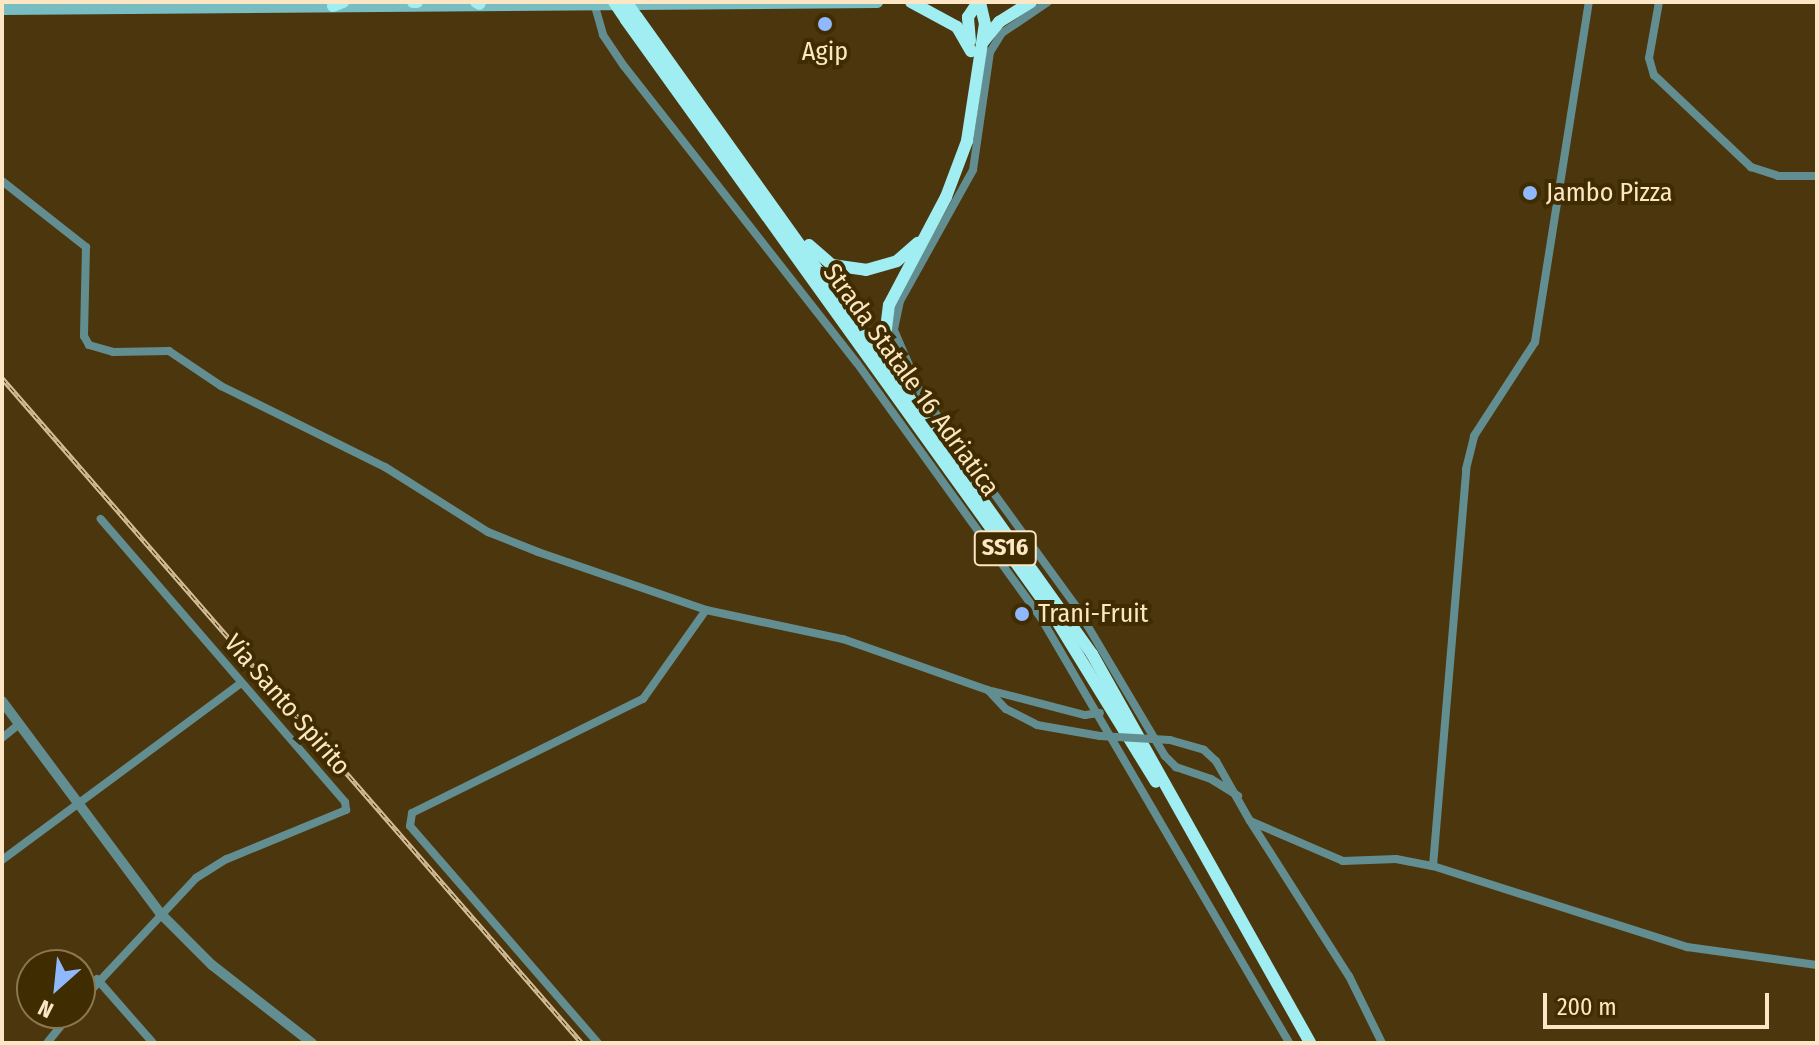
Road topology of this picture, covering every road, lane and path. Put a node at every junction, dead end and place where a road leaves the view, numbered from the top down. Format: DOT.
graph roads {
  1 [pos="614,2"];
  2 [pos="626,2"];
  3 [pos="877,2"];
  4 [pos="911,2"];
  5 [pos="979,2"];
  6 [pos="1031,2"];
  7 [pos="1048,2"];
  8 [pos="1589,2"];
  9 [pos="1659,2"];
  10 [pos="415,3"];
  11 [pos="478,3"];
  12 [pos="594,3"];
  13 [pos="641,3"];
  14 [pos="332,4"];
  15 [pos="4,7"];
  16 [pos="632,19"];
  17 [pos="976,48"];
  18 [pos="737,158"];
  19 [pos="1817,176"];
  20 [pos="2,181"];
  21 [pos="926,235"];
  22 [pos="921,412"];
  23 [pos="101,519"];
  24 [pos="706,610"];
  25 [pos="241,683"];
  26 [pos="988,690"];
  27 [pos="2,701"];
  28 [pos="1100,713"];
  29 [pos="19,724"];
  30 [pos="2,738"];
  31 [pos="1238,796"];
  32 [pos="77,802"];
  33 [pos="1250,821"];
  34 [pos="2,860"];
  35 [pos="1433,866"];
  36 [pos="161,914"];
  37 [pos="1817,965"];
  38 [pos="97,979"];
  39 [pos="153,1043"];
  40 [pos="312,1043"];
  41 [pos="598,1043"];
  42 [pos="1289,1043"];
  43 [pos="1303,1043"];
  44 [pos="1310,1043"];
  45 [pos="1382,1043"];
  1 -- 16 [label="highway, Strada Statale 16 Adriatica / SS16, bridge"];
  2 -- 16 [label="highway, Strada Statale 16 Adriatica / SS16, bridge"];
  3 -- 13 [label="main road"];
  4 -- 17 [label="highway, SS16"];
  5 -- 17 [label="highway, SS16"];
  6 -- 17 [label="highway"];
  7 -- 31 [label="street"];
  8 -- 35 [label="street"];
  9 -- 19 [label="street"];
  10 -- 11 [label="main road"];
  10 -- 14 [label="main road"];
  11 -- 12 [label="main road"];
  12 -- 13 [label="main road"];
  12 -- 28 [label="street"];
  14 -- 15 [label="main road"];
  16 -- 18 [label="highway, Strada Statale 16 Adriatica / SS16"];
  16 -- 43 [label="highway, Strada Statale 16 Adriatica / SS16"];
  17 -- 21 [label="highway, SS16"];
  18 -- 21 [label="highway, SS16"];
  18 -- 22 [label="highway, Strada Statale 16 Adriatica / SS16"];
  20 -- 24 [label="street"];
  21 -- 22 [label="highway, SS16"];
  22 -- 44 [label="highway, Strada Statale 16 Adriatica / SS16"];
  23 -- 25 [label="street, Via Santo Spirito"];
  24 -- 26 [label="street"];
  24 -- 41 [label="street"];
  25 -- 32 [label="street"];
  25 -- 36 [label="street, Via Santo Spirito"];
  26 -- 28 [label="street"];
  26 -- 31 [label="street, bridge"];
  27 -- 29 [label="street"];
  28 -- 42 [label="street"];
  29 -- 30 [label="street"];
  29 -- 32 [label="street"];
  31 -- 33 [label="street"];
  32 -- 34 [label="street"];
  32 -- 36 [label="street"];
  33 -- 35 [label="street"];
  33 -- 45 [label="street"];
  35 -- 37 [label="street"];
  36 -- 38 [label="street, Via Santo Spirito"];
  36 -- 40 [label="street"];
  38 -- 39 [label="street"];
}
